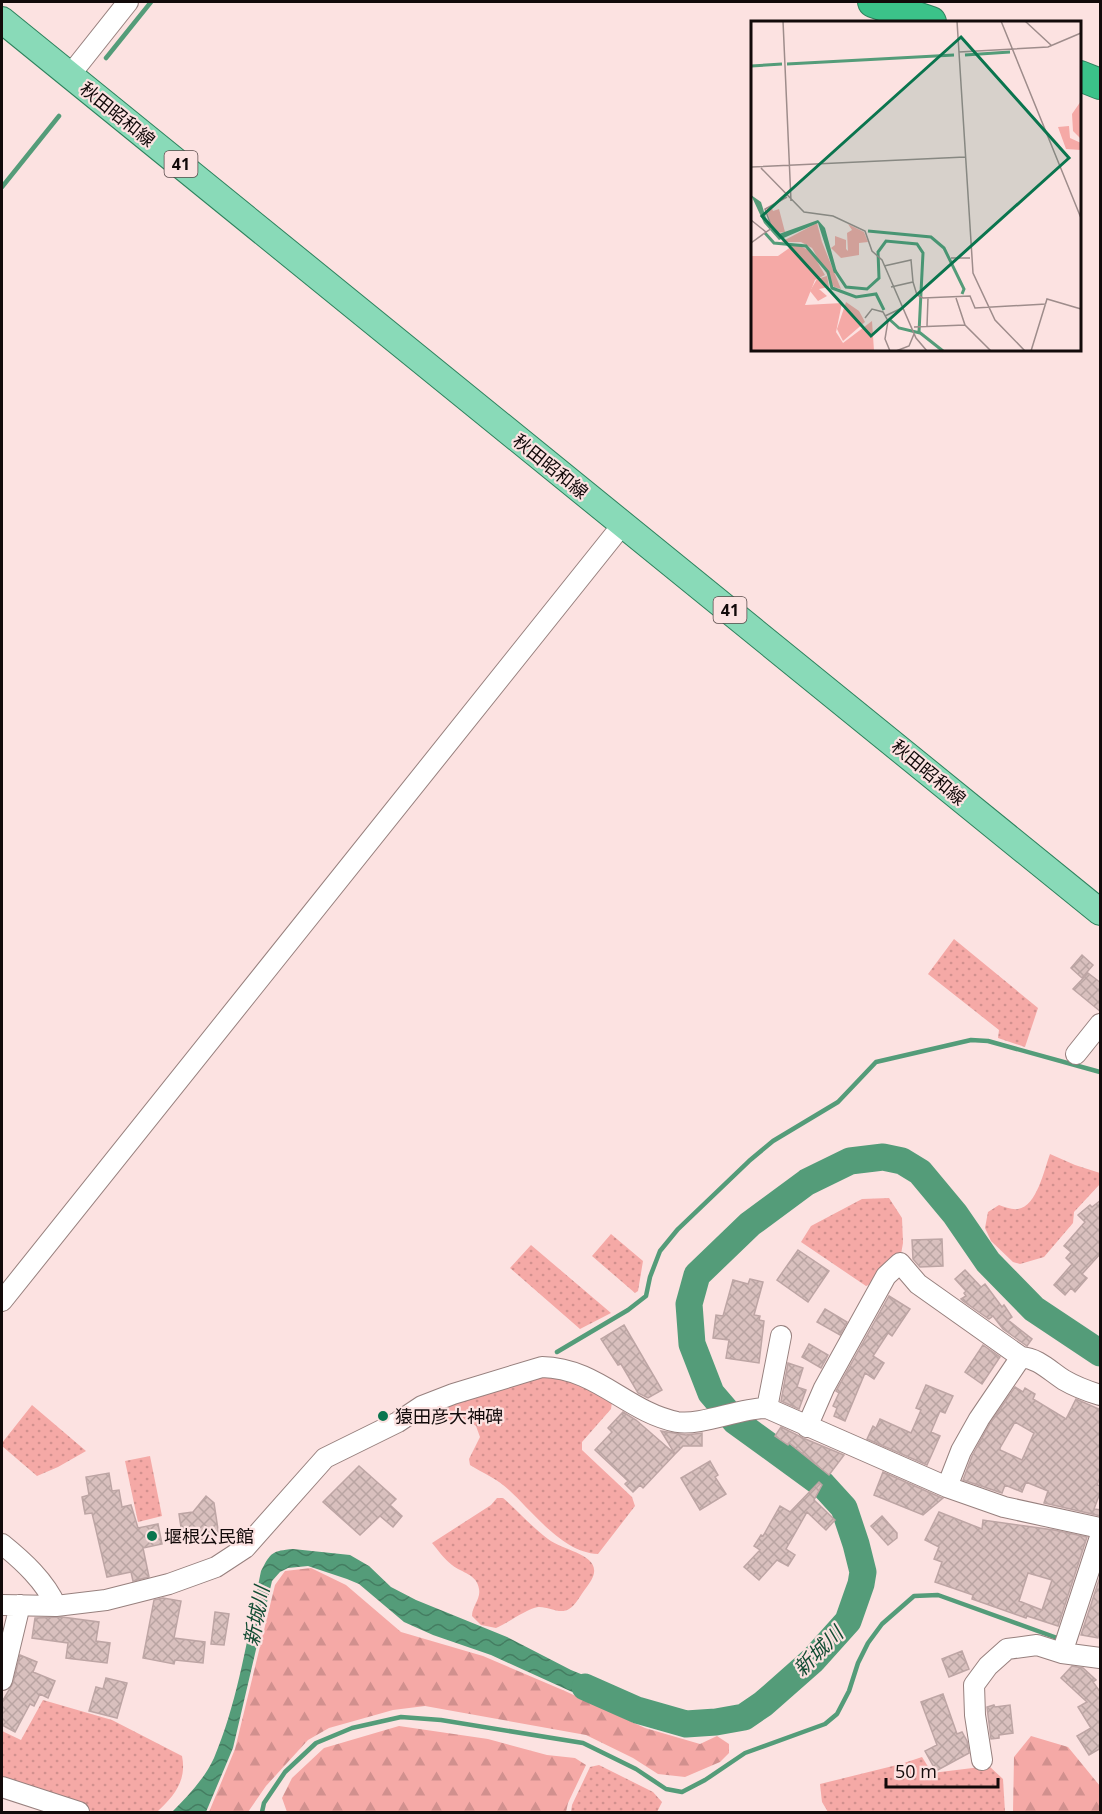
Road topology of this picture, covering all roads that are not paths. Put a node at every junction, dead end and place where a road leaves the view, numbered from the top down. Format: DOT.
graph roads {
  1 [pos="128,2"];
  2 [pos="873,2"];
  3 [pos="2,21"];
  4 [pos="929,21"];
  5 [pos="70,75"];
  6 [pos="1081,76"];
  7 [pos="1101,84"];
  8 [pos="624,524"];
  9 [pos="1101,912"];
  10 [pos="1101,1024"];
  11 [pos="1076,1054"];
  12 [pos="2,1301"];
  13 [pos="781,1336"];
  14 [pos="1021,1358"];
  15 [pos="1101,1395"];
  16 [pos="760,1408"];
  17 [pos="807,1427"];
  18 [pos="947,1487"];
  19 [pos="1101,1528"];
  20 [pos="1101,1537"];
  21 [pos="2,1544"];
  22 [pos="11,1605"];
  23 [pos="56,1606"];
  24 [pos="1062,1653"];
  25 [pos="1101,1658"];
  26 [pos="2,1680"];
  27 [pos="982,1760"];
  28 [pos="2,1786"];
  29 [pos="79,1812"];
  1 -- 5 [label="street"];
  2 -- 4 [label="highway"];
  3 -- 5 [label="main road, 秋田昭和線 / 41"];
  5 -- 8 [label="main road, 秋田昭和線 / 41"];
  6 -- 7 [label="highway"];
  8 -- 9 [label="main road, 秋田昭和線 / 41"];
  8 -- 12 [label="street"];
  10 -- 11 [label="street"];
  13 -- 16 [label="street"];
  14 -- 15 [label="street"];
  14 -- 17 [label="street"];
  14 -- 18 [label="street"];
  16 -- 17 [label="street"];
  16 -- 23 [label="street"];
  17 -- 18 [label="street"];
  18 -- 19 [label="street"];
  20 -- 24 [label="street"];
  21 -- 23 [label="street"];
  22 -- 23 [label="street"];
  22 -- 26 [label="street"];
  24 -- 25 [label="street"];
  24 -- 27 [label="street"];
  28 -- 29 [label="street"];
}
